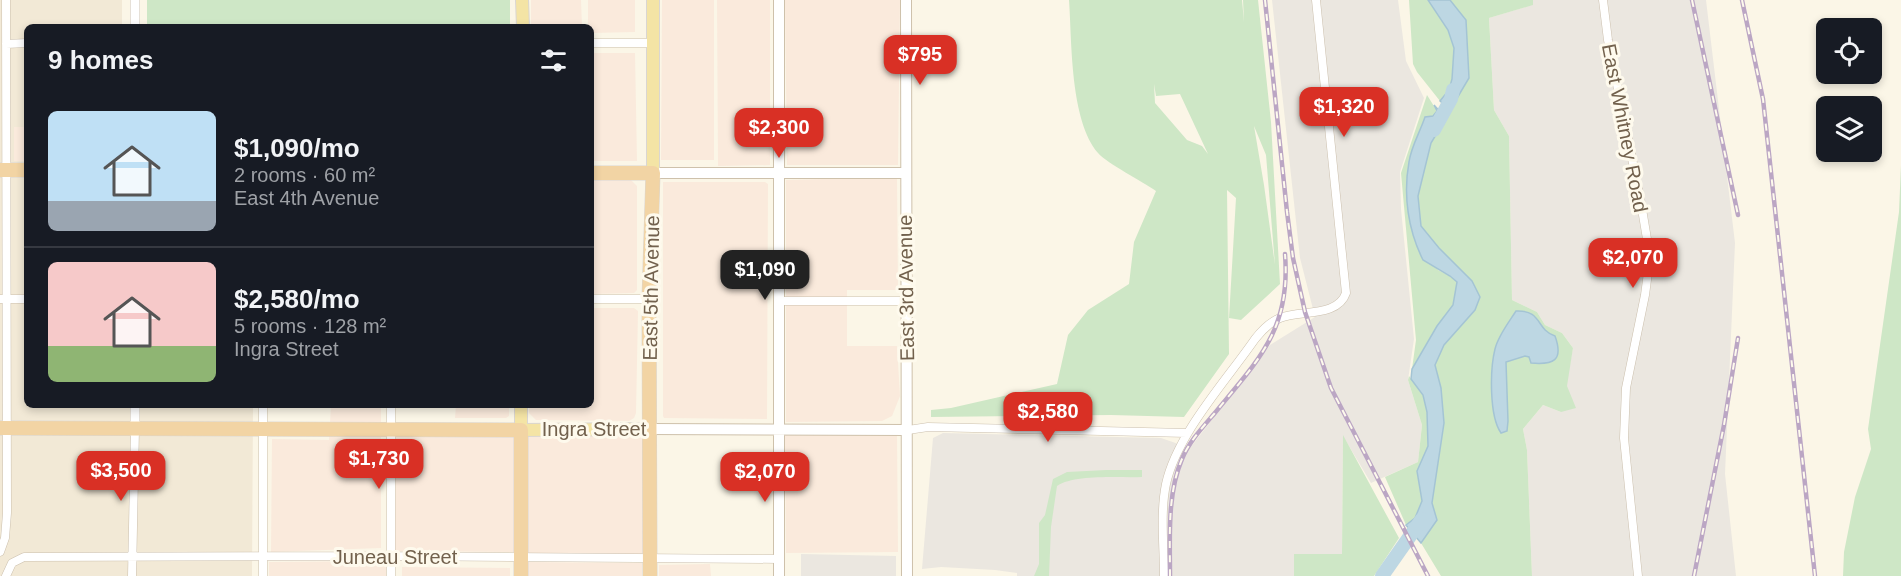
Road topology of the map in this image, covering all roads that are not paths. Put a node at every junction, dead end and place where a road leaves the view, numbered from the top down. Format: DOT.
graph roads {
  1 [pos="6,0"];
  2 [pos="135,0"];
  3 [pos="522,0"];
  4 [pos="652,0"];
  5 [pos="779,0"];
  6 [pos="906,0"];
  7 [pos="1316,0"];
  8 [pos="1603,0"];
  9 [pos="135,24"];
  10 [pos="523,24"];
  11 [pos="24,43"];
  12 [pos="594,43"];
  13 [pos="652,43"];
  14 [pos="6,44"];
  15 [pos="3,170"];
  16 [pos="24,170"];
  17 [pos="905,172"];
  18 [pos="594,173"];
  19 [pos="652,173"];
  20 [pos="780,173"];
  21 [pos="3,299"];
  22 [pos="24,299"];
  23 [pos="594,299"];
  24 [pos="649,299"];
  25 [pos="780,300"];
  26 [pos="906,301"];
  27 [pos="907,398"];
  28 [pos="135,408"];
  29 [pos="263,408"];
  30 [pos="392,408"];
  31 [pos="521,408"];
  32 [pos="3,428"];
  33 [pos="135,428"];
  34 [pos="263,428"];
  35 [pos="650,429"];
  36 [pos="780,429"];
  37 [pos="880,429"];
  38 [pos="392,430"];
  39 [pos="521,430"];
  40 [pos="908,430"];
  41 [pos="1187,433"];
  42 [pos="0,552"];
  43 [pos="391,556"];
  44 [pos="132,557"];
  45 [pos="263,557"];
  46 [pos="521,558"];
  47 [pos="650,559"];
  48 [pos="779,559"];
  49 [pos="6,576"];
  50 [pos="132,576"];
  51 [pos="263,576"];
  52 [pos="391,576"];
  53 [pos="521,576"];
  54 [pos="650,576"];
  55 [pos="779,576"];
  56 [pos="908,576"];
  57 [pos="1164,576"];
  58 [pos="1638,576"];
  1 -- 14 [label="street"];
  2 -- 9 [label="street"];
  3 -- 10 [label="main road"];
  4 -- 13 [label="main road, East 5th Avenue"];
  5 -- 20 [label="main road"];
  6 -- 17 [label="main road, East 3rd Avenue"];
  7 -- 41 [label="street"];
  8 -- 58 [label="street, East Whitney Road"];
  11 -- 14 [label="street"];
  12 -- 13 [label="street"];
  13 -- 19 [label="main road, East 5th Avenue"];
  14 -- 15 [label="street"];
  15 -- 16 [label="highway"];
  15 -- 21 [label="street"];
  17 -- 20 [label="main road"];
  17 -- 26 [label="main road, East 3rd Avenue"];
  18 -- 19 [label="highway"];
  19 -- 20 [label="main road"];
  19 -- 24 [label="highway, East 5th Avenue"];
  20 -- 25 [label="main road"];
  21 -- 22 [label="street"];
  21 -- 32 [label="street"];
  23 -- 24 [label="street"];
  24 -- 35 [label="highway, East 5th Avenue"];
  25 -- 26 [label="street"];
  25 -- 36 [label="main road"];
  26 -- 27 [label="main road, East 3rd Avenue"];
  27 -- 37 [label="main road"];
  27 -- 40 [label="main road, East 3rd Avenue"];
  28 -- 33 [label="street"];
  29 -- 34 [label="street"];
  30 -- 38 [label="street"];
  31 -- 39 [label="main road"];
  32 -- 33 [label="highway, Ingra Street"];
  32 -- 42 [label="street"];
  33 -- 34 [label="highway, Ingra Street"];
  33 -- 44 [label="street"];
  34 -- 38 [label="highway, Ingra Street"];
  34 -- 45 [label="street"];
  35 -- 36 [label="main road, Ingra Street"];
  35 -- 39 [label="main road, Ingra Street"];
  35 -- 47 [label="highway, East 5th Avenue"];
  36 -- 37 [label="main road, Ingra Street"];
  36 -- 48 [label="main road"];
  37 -- 40 [label="main road, Ingra Street"];
  38 -- 39 [label="highway, Ingra Street"];
  38 -- 43 [label="street"];
  39 -- 46 [label="highway"];
  40 -- 41 [label="street, Ingra Street"];
  40 -- 56 [label="main road, East 3rd Avenue"];
  41 -- 57 [label="street"];
  43 -- 45 [label="street, Juneau Street"];
  43 -- 46 [label="street, Juneau Street"];
  43 -- 52 [label="street"];
  44 -- 45 [label="street, Juneau Street"];
  44 -- 49 [label="street, Juneau Street"];
  44 -- 50 [label="street"];
  45 -- 51 [label="street"];
  46 -- 47 [label="street, Juneau Street"];
  46 -- 53 [label="highway"];
  47 -- 48 [label="street, Juneau Street"];
  47 -- 54 [label="highway, East 5th Avenue"];
  48 -- 55 [label="main road"];
}
